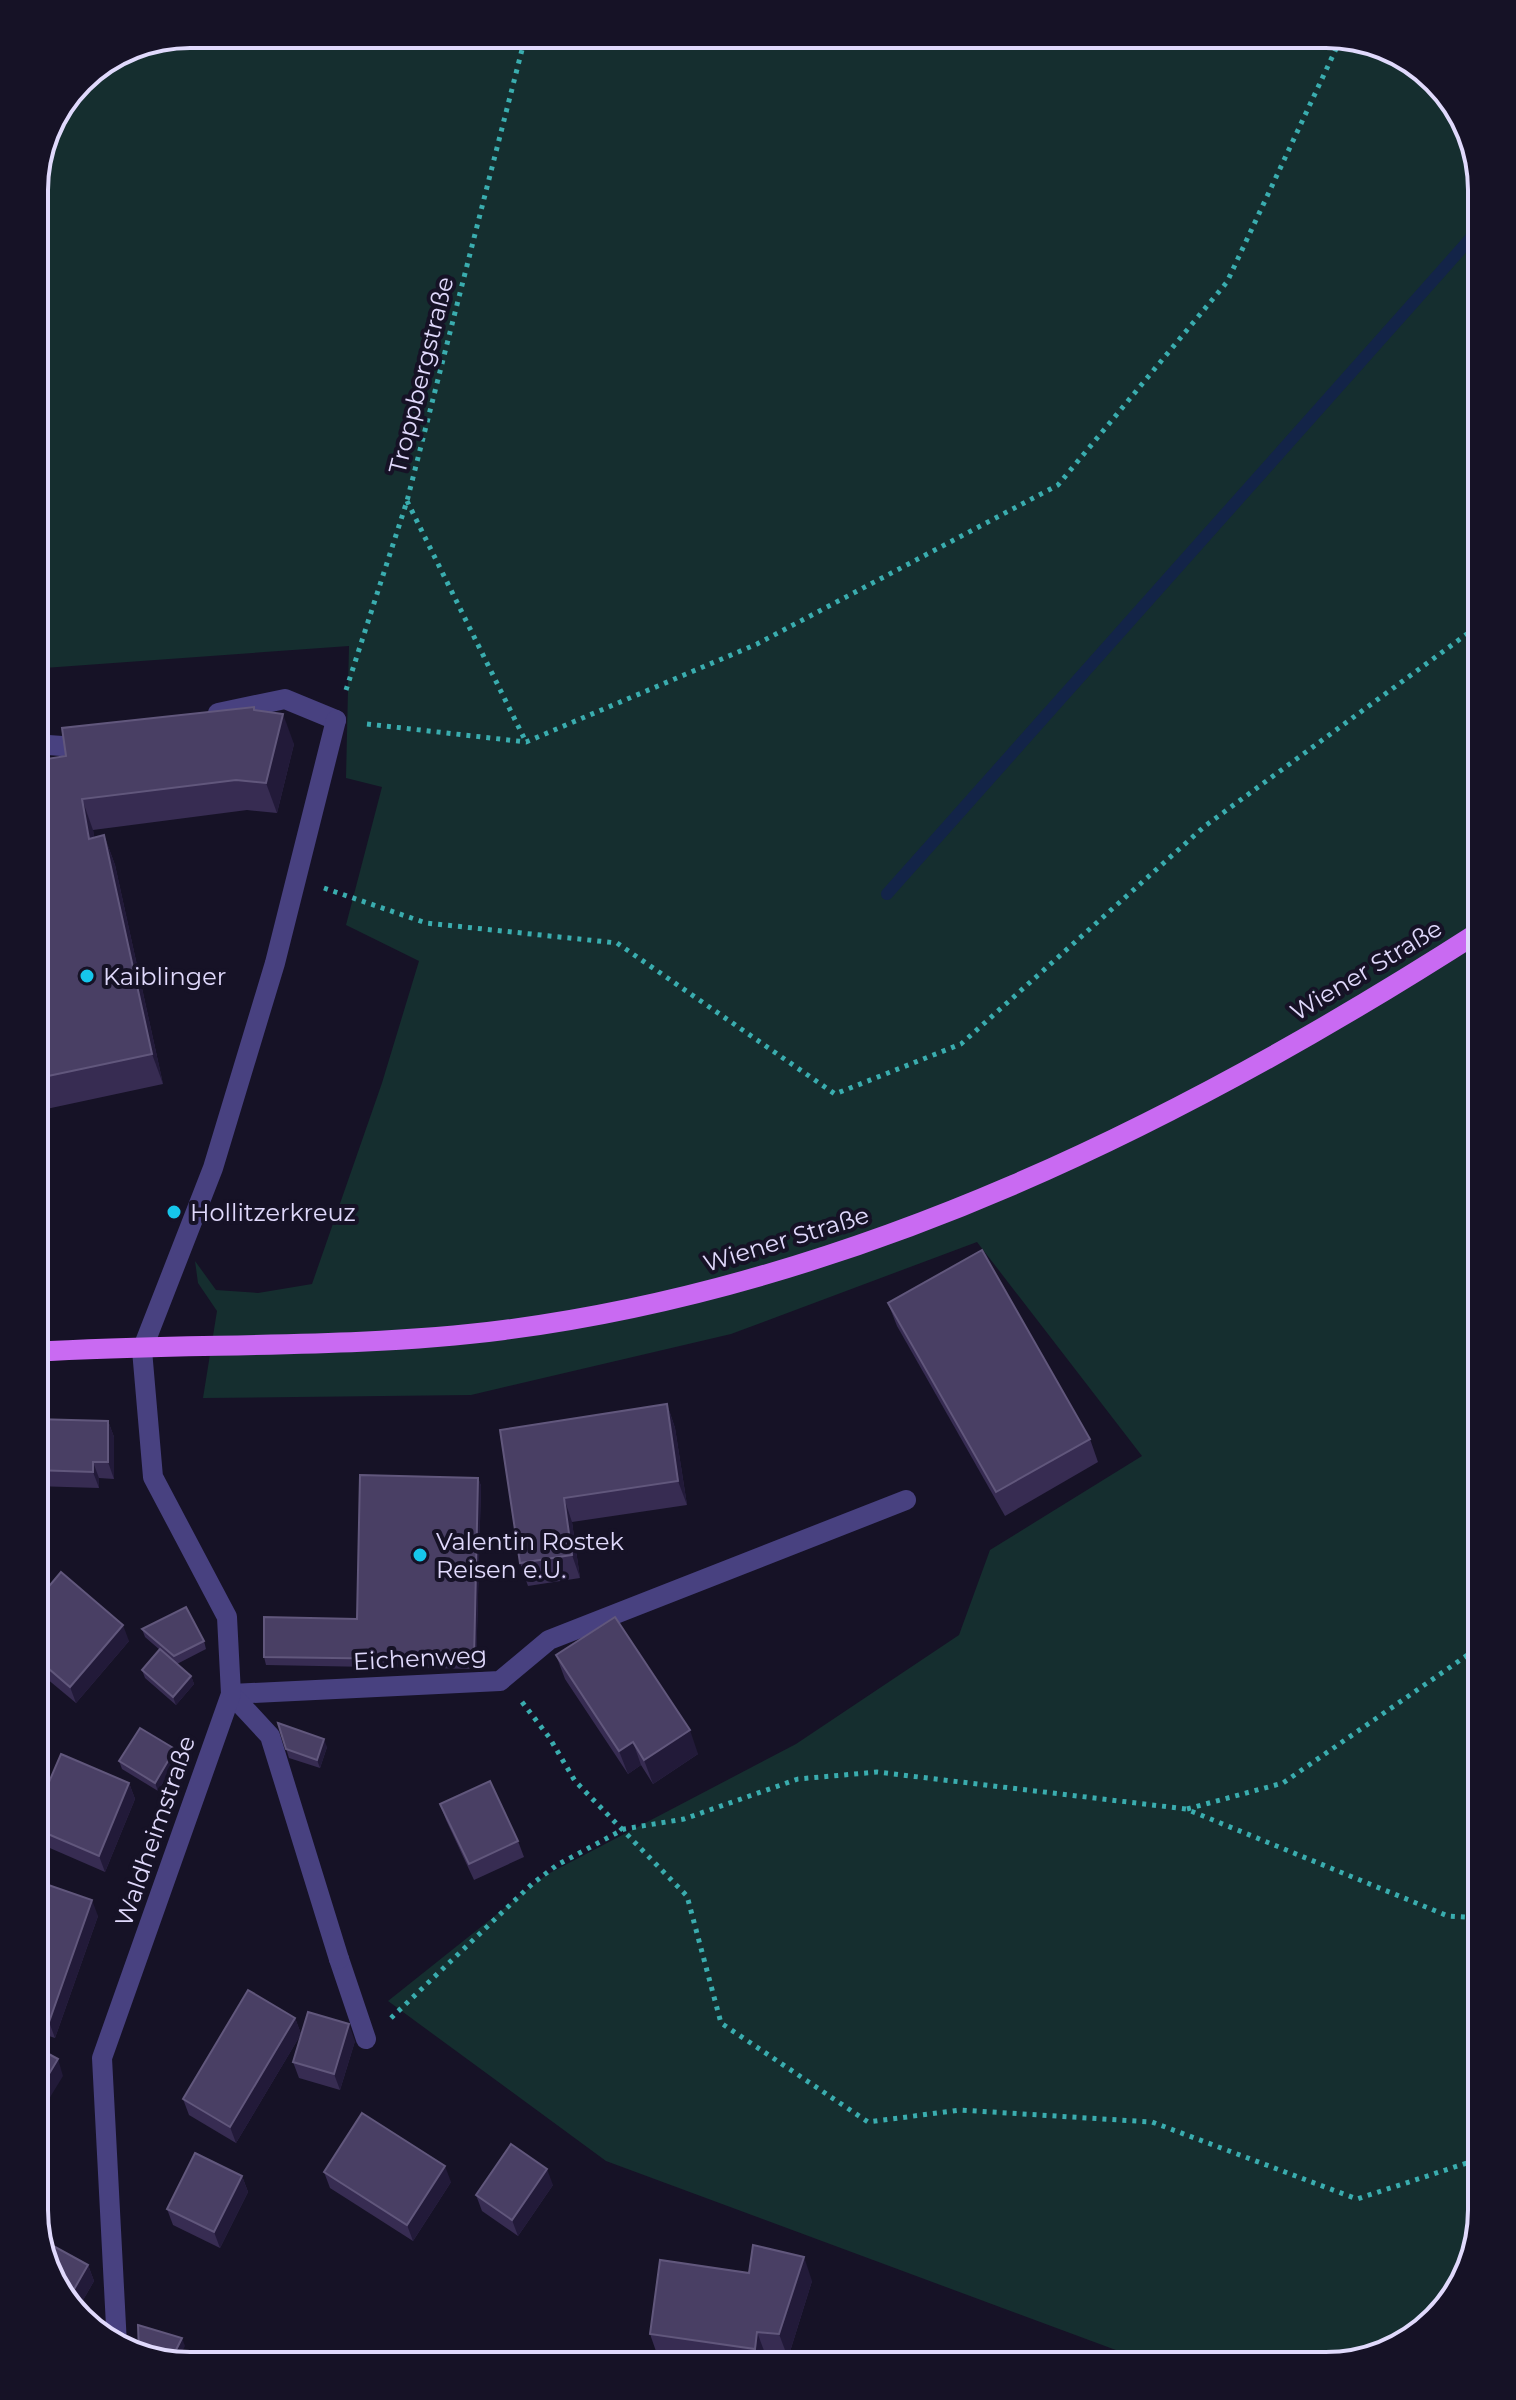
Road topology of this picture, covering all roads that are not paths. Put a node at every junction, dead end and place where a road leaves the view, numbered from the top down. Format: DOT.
graph roads {
  1 [pos="195,718"];
  2 [pos="106,737"];
  3 [pos="48,745"];
  4 [pos="1468,938"];
  5 [pos="142,1350"];
  6 [pos="48,1352"];
  7 [pos="906,1500"];
  8 [pos="231,1694"];
  9 [pos="366,2039"];
  10 [pos="116,2331"];
  1 -- 5 [label="street"];
  2 -- 3 [label="street"];
  4 -- 5 [label="main road, Wiener Straße"];
  5 -- 6 [label="main road, Wiener Straße"];
  5 -- 8 [label="street, Waldheimstraße"];
  7 -- 8 [label="street, Eichenweg"];
  8 -- 9 [label="street"];
  8 -- 10 [label="street, Waldheimstraße"];
}
